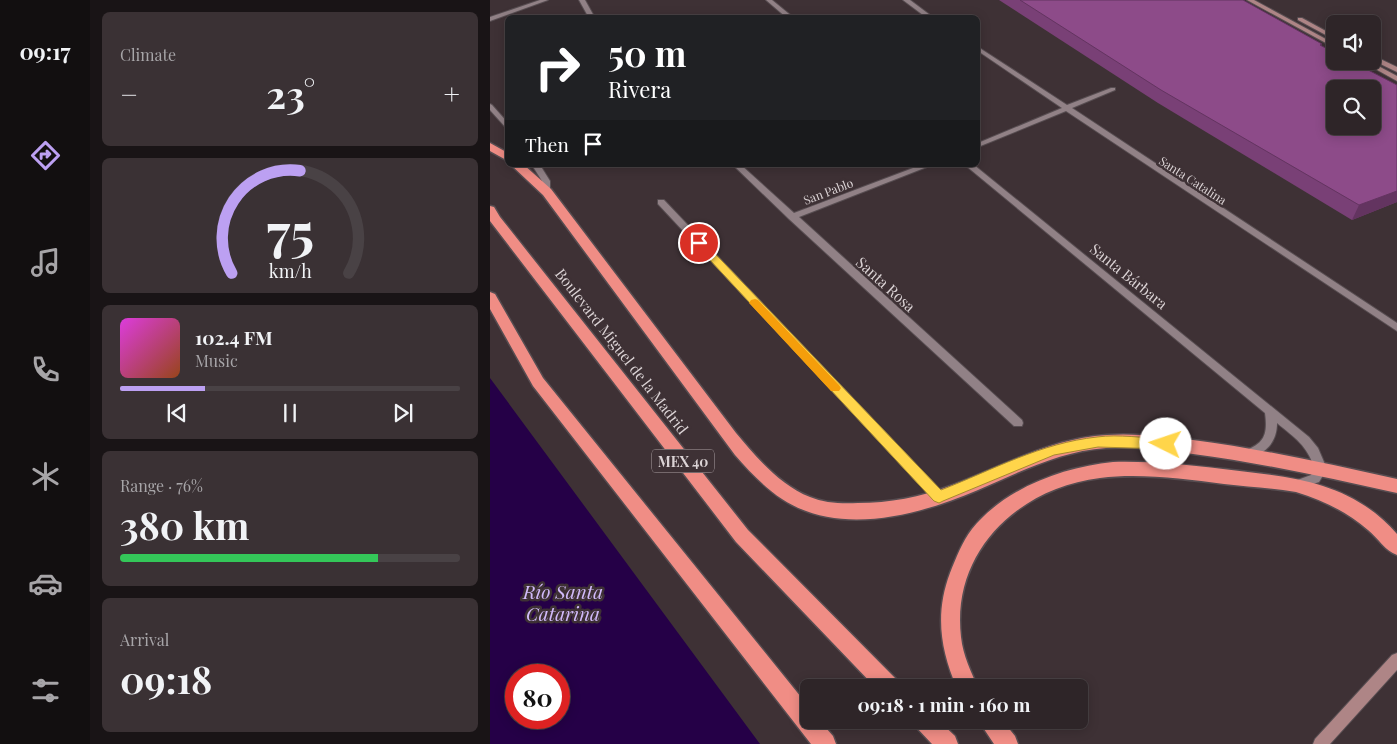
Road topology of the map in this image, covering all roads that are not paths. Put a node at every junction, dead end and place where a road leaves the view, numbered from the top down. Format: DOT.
graph roads {
  1 [pos="545,0"];
  2 [pos="582,0"];
  3 [pos="769,0"];
  4 [pos="906,0"];
  5 [pos="1250,0"];
  6 [pos="1264,0"];
  7 [pos="590,15"];
  8 [pos="787,15"];
  9 [pos="928,15"];
  10 [pos="490,19"];
  11 [pos="1326,33"];
  12 [pos="1326,41"];
  13 [pos="980,50"];
  14 [pos="1381,62"];
  15 [pos="1380,70"];
  16 [pos="1397,70"];
  17 [pos="1397,79"];
  18 [pos="1113,90"];
  19 [pos="490,106"];
  20 [pos="1065,109"];
  21 [pos="505,124"];
  22 [pos="980,145"];
  23 [pos="490,146"];
  24 [pos="505,156"];
  25 [pos="520,167"];
  26 [pos="537,167"];
  27 [pos="738,167"];
  28 [pos="923,167"];
  29 [pos="971,167"];
  30 [pos="546,192"];
  31 [pos="661,202"];
  32 [pos="490,210"];
  33 [pos="792,217"];
  34 [pos="490,297"];
  35 [pos="1397,328"];
  36 [pos="1270,411"];
  37 [pos="1018,423"];
  38 [pos="1245,455"];
  39 [pos="1321,469"];
  40 [pos="1296,486"];
  41 [pos="1397,486"];
  42 [pos="939,497"];
  43 [pos="1397,547"];
  44 [pos="1397,660"];
  45 [pos="882,679"];
  46 [pos="964,679"];
  47 [pos="932,729"];
  48 [pos="996,729"];
  49 [pos="826,744"];
  50 [pos="947,744"];
  51 [pos="1007,744"];
  52 [pos="1320,744"];
  1 -- 10 [label="street"];
  2 -- 7 [label="street"];
  3 -- 8 [label="street"];
  4 -- 9 [label="street"];
  5 -- 12 [label="street"];
  6 -- 11 [label="street"];
  13 -- 20 [label="street, Santa Catalina"];
  14 -- 16 [label="street"];
  15 -- 17 [label="street"];
  18 -- 20 [label="street"];
  19 -- 21 [label="street"];
  20 -- 22 [label="street"];
  20 -- 35 [label="street, Santa Catalina"];
  23 -- 24 [label="highway"];
  25 -- 30 [label="highway"];
  26 -- 30 [label="street"];
  27 -- 33 [label="street, Santa Rosa"];
  28 -- 33 [label="street, San Pablo"];
  29 -- 36 [label="street, Santa Bárbara"];
  30 -- 42 [label="highway"];
  31 -- 42 [label="street"];
  32 -- 45 [label="highway, Boulevard Miguel de la Madrid / MEX 40"];
  33 -- 37 [label="street, Santa Rosa"];
  34 -- 49 [label="highway"];
  36 -- 38 [label="street"];
  36 -- 39 [label="street, Santa Bárbara"];
  38 -- 39 [label="highway"];
  38 -- 42 [label="highway"];
  39 -- 40 [label="street"];
  39 -- 41 [label="highway"];
  40 -- 43 [label="highway"];
  40 -- 46 [label="highway"];
  44 -- 52 [label="street"];
  47 -- 50 [label="highway"];
  48 -- 51 [label="highway"];
}
